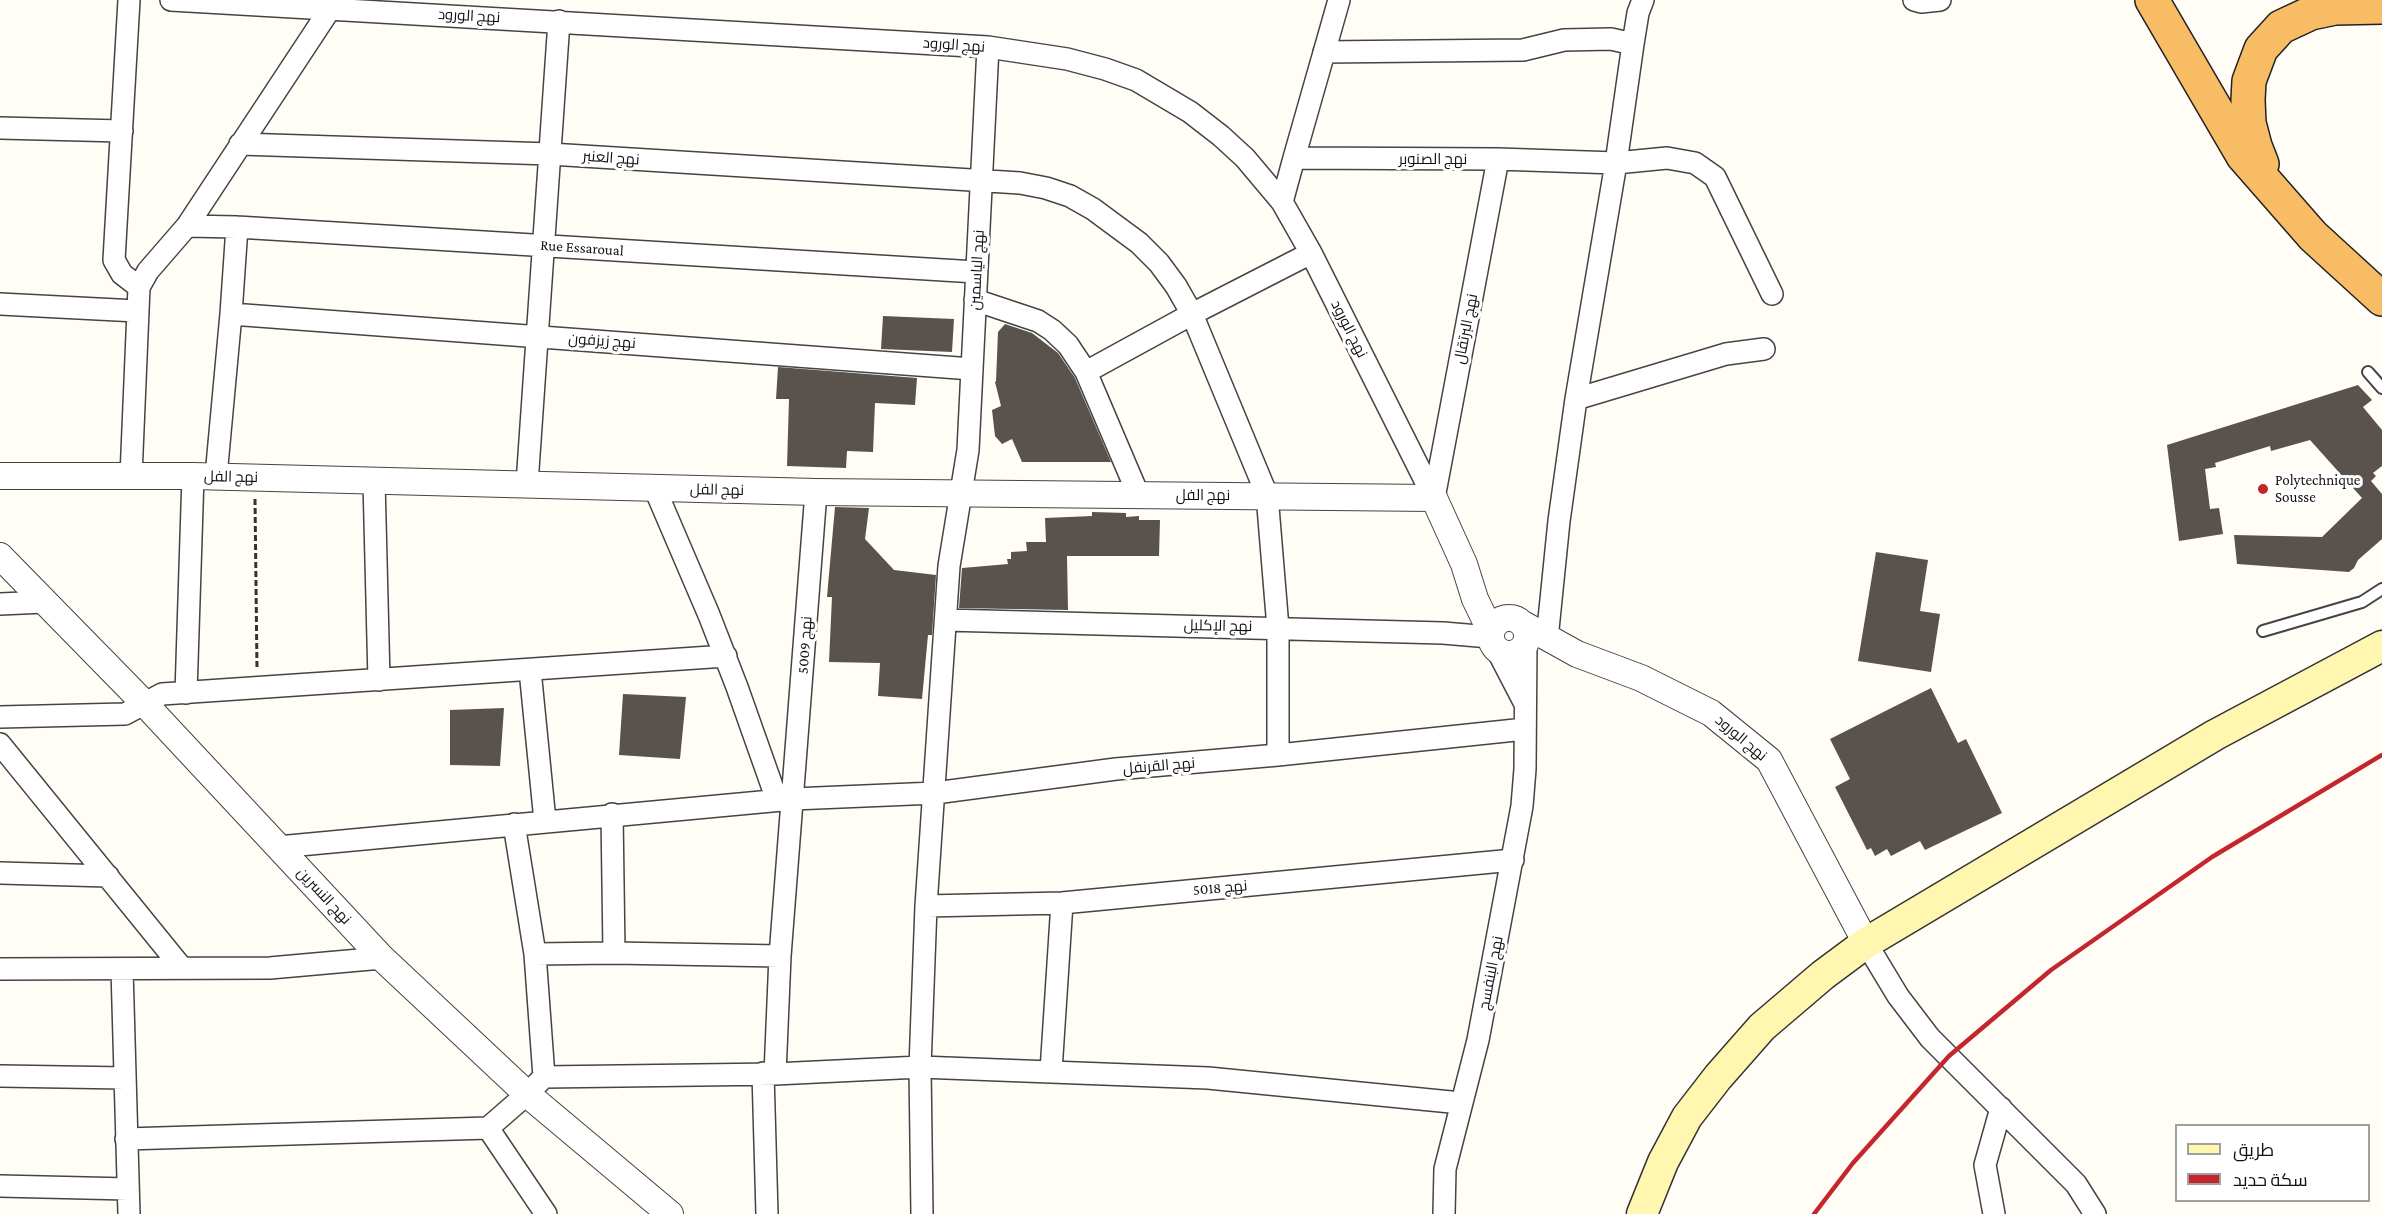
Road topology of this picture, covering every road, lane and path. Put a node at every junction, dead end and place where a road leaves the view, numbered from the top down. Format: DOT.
graph roads {
  1 [pos="129,0"];
  2 [pos="171,0"];
  3 [pos="1339,0"];
  4 [pos="1643,0"];
  5 [pos="1914,0"];
  6 [pos="1940,0"];
  7 [pos="2152,0"];
  8 [pos="370,6"];
  9 [pos="2382,7"];
  10 [pos="330,9"];
  11 [pos="559,21"];
  12 [pos="1633,44"];
  13 [pos="988,47"];
  14 [pos="1324,52"];
  15 [pos="0,128"];
  16 [pos="122,131"];
  17 [pos="240,144"];
  18 [pos="550,154"];
  19 [pos="1294,158"];
  20 [pos="1498,159"];
  21 [pos="1616,163"];
  22 [pos="981,182"];
  23 [pos="2273,191"];
  24 [pos="1282,202"];
  25 [pos="187,226"];
  26 [pos="237,227"];
  27 [pos="544,245"];
  28 [pos="1311,253"];
  29 [pos="976,272"];
  30 [pos="139,287"];
  31 [pos="1772,294"];
  32 [pos="2382,299"];
  33 [pos="975,300"];
  34 [pos="0,304"];
  35 [pos="137,311"];
  36 [pos="231,314"];
  37 [pos="1192,314"];
  38 [pos="538,337"];
  39 [pos="1764,348"];
  40 [pos="972,369"];
  41 [pos="1086,372"];
  42 [pos="2368,372"];
  43 [pos="2382,388"];
  44 [pos="1576,399"];
  45 [pos="0,476"];
  46 [pos="131,476"];
  47 [pos="205,476"];
  48 [pos="255,477"];
  49 [pos="375,481"];
  50 [pos="527,484"];
  51 [pos="655,489"];
  52 [pos="816,492"];
  53 [pos="961,494"];
  54 [pos="1138,494"];
  55 [pos="1268,495"];
  56 [pos="1434,498"];
  57 [pos="0,556"];
  58 [pos="2382,589"];
  59 [pos="45,602"];
  60 [pos="0,604"];
  61 [pos="946,620"];
  62 [pos="1278,628"];
  63 [pos="2263,631"];
  64 [pos="1514,639"];
  65 [pos="2382,646"];
  66 [pos="726,656"];
  67 [pos="530,670"];
  68 [pos="380,680"];
  69 [pos="257,689"];
  70 [pos="186,693"];
  71 [pos="144,703"];
  72 [pos="1525,705"];
  73 [pos="0,717"];
  74 [pos="1525,729"];
  75 [pos="0,744"];
  76 [pos="1278,755"];
  77 [pos="935,793"];
  78 [pos="785,799"];
  79 [pos="612,814"];
  80 [pos="545,821"];
  81 [pos="514,824"];
  82 [pos="278,846"];
  83 [pos="1513,860"];
  84 [pos="0,873"];
  85 [pos="108,876"];
  86 [pos="1062,903"];
  87 [pos="926,906"];
  88 [pos="1866,943"];
  89 [pos="614,953"];
  90 [pos="535,954"];
  91 [pos="780,956"];
  92 [pos="382,958"];
  93 [pos="182,968"];
  94 [pos="0,969"];
  95 [pos="122,969"];
  96 [pos="920,1067"];
  97 [pos="1051,1071"];
  98 [pos="769,1074"];
  99 [pos="0,1076"];
  100 [pos="125,1078"];
  101 [pos="536,1085"];
  102 [pos="1461,1103"];
  103 [pos="2001,1108"];
  104 [pos="488,1128"];
  105 [pos="126,1139"];
  106 [pos="0,1186"];
  107 [pos="128,1189"];
  108 [pos="129,1214"];
  109 [pos="546,1214"];
  110 [pos="670,1214"];
  111 [pos="767,1214"];
  112 [pos="922,1214"];
  113 [pos="1444,1214"];
  114 [pos="1642,1214"];
  115 [pos="1994,1214"];
  116 [pos="2095,1214"];
  1 -- 16 [label="street"];
  2 -- 10 [label="street, نهج الورود"];
  3 -- 14 [label="street"];
  4 -- 12 [label="street, نهج البنفسج"];
  5 -- 6 [label="street"];
  7 -- 23 [label="highway"];
  8 -- 10 [label="street, نهج الورود"];
  8 -- 11 [label="street, نهج الورود"];
  9 -- 23 [label="highway"];
  10 -- 17 [label="street"];
  11 -- 13 [label="street, نهج الورود"];
  11 -- 18 [label="street"];
  12 -- 14 [label="street"];
  12 -- 21 [label="street, نهج البنفسج"];
  13 -- 22 [label="street, نهج الياسمين"];
  13 -- 24 [label="street, نهج الورود"];
  14 -- 19 [label="street"];
  15 -- 16 [label="street"];
  16 -- 30 [label="street"];
  17 -- 18 [label="street, نهج العنبر"];
  17 -- 25 [label="street"];
  18 -- 22 [label="street, نهج العنبر"];
  18 -- 27 [label="street"];
  19 -- 20 [label="street, نهج الصنوبر"];
  19 -- 24 [label="street"];
  20 -- 21 [label="street, نهج الصنوبر"];
  20 -- 56 [label="street, نهج البرتقال"];
  21 -- 31 [label="street, نهج الصنوبر"];
  21 -- 44 [label="street, نهج البنفسج"];
  22 -- 29 [label="street, نهج الياسمين"];
  22 -- 37 [label="street, نهج العنبر"];
  23 -- 32 [label="highway"];
  24 -- 28 [label="street, نهج الورود"];
  25 -- 26 [label="street, Rue Essaroual"];
  25 -- 30 [label="street"];
  26 -- 27 [label="street, Rue Essaroual"];
  26 -- 36 [label="street"];
  27 -- 29 [label="street, Rue Essaroual"];
  27 -- 38 [label="street"];
  28 -- 37 [label="street"];
  28 -- 56 [label="street, نهج الورود"];
  29 -- 33 [label="street, نهج الياسمين"];
  30 -- 35 [label="street"];
  33 -- 40 [label="street, نهج الياسمين"];
  33 -- 41 [label="street"];
  34 -- 35 [label="street"];
  35 -- 46 [label="street"];
  36 -- 38 [label="street, نهج زيزفون"];
  36 -- 47 [label="street"];
  37 -- 41 [label="street"];
  37 -- 55 [label="street, نهج العنبر"];
  38 -- 40 [label="street, نهج زيزفون"];
  38 -- 50 [label="street"];
  39 -- 44 [label="street"];
  40 -- 53 [label="street, نهج الياسمين"];
  41 -- 54 [label="street"];
  42 -- 43 [label="lane"];
  44 -- 64 [label="street, نهج البنفسج"];
  45 -- 46 [label="street, نهج الفل"];
  46 -- 47 [label="street, نهج الفل"];
  47 -- 48 [label="street, نهج الفل"];
  47 -- 70 [label="street"];
  48 -- 49 [label="street, نهج الفل"];
  48 -- 69 [label="path"];
  49 -- 50 [label="street, نهج الفل"];
  49 -- 68 [label="street"];
  50 -- 51 [label="street, نهج الفل"];
  51 -- 52 [label="street, نهج الفل"];
  51 -- 66 [label="street"];
  52 -- 53 [label="street, نهج الفل"];
  52 -- 78 [label="street, نهج 5009"];
  53 -- 54 [label="street, نهج الفل"];
  53 -- 61 [label="street, نهج الياسمين"];
  54 -- 55 [label="street, نهج الفل"];
  55 -- 56 [label="street, نهج الفل"];
  55 -- 62 [label="street, نهج العنبر"];
  56 -- 64 [label="street, نهج الورود"];
  57 -- 59 [label="street, نهج النسرين"];
  58 -- 63 [label="lane"];
  59 -- 60 [label="street"];
  59 -- 71 [label="street, نهج النسرين"];
  61 -- 62 [label="street, نهج الإكليل"];
  61 -- 77 [label="street, نهج الياسمين"];
  62 -- 64 [label="street, نهج الإكليل"];
  62 -- 76 [label="street, نهج العنبر"];
  64 -- 72 [label="street"];
  64 -- 72 [label="street, نهج البنفسج"];
  64 -- 88 [label="street, نهج الورود"];
  65 -- 88 [label="main road"];
  66 -- 67 [label="street"];
  66 -- 78 [label="street"];
  67 -- 68 [label="street"];
  67 -- 80 [label="street"];
  68 -- 69 [label="street"];
  69 -- 70 [label="street"];
  70 -- 71 [label="street"];
  71 -- 73 [label="street"];
  71 -- 82 [label="street, نهج النسرين"];
  72 -- 74 [label="street, نهج البنفسج"];
  74 -- 76 [label="street, نهج القرنفل"];
  74 -- 83 [label="street, نهج البنفسج"];
  75 -- 85 [label="street"];
  76 -- 77 [label="street, نهج القرنفل"];
  77 -- 78 [label="street, نهج القرنفل"];
  77 -- 87 [label="street, نهج الياسمين"];
  78 -- 79 [label="street, نهج القرنفل"];
  78 -- 91 [label="street, نهج 5009"];
  79 -- 80 [label="street, نهج القرنفل"];
  79 -- 89 [label="street"];
  80 -- 81 [label="street, نهج القرنفل"];
  81 -- 82 [label="street, نهج القرنفل"];
  81 -- 90 [label="street"];
  82 -- 92 [label="street, نهج النسرين"];
  83 -- 86 [label="street, نهج 5018"];
  83 -- 102 [label="street, نهج البنفسج"];
  84 -- 85 [label="street"];
  85 -- 93 [label="street"];
  86 -- 87 [label="street, نهج 5018"];
  86 -- 97 [label="street"];
  87 -- 96 [label="street, نهج الياسمين"];
  88 -- 103 [label="street"];
  88 -- 114 [label="main road"];
  89 -- 90 [label="street"];
  89 -- 91 [label="street"];
  90 -- 101 [label="street"];
  91 -- 98 [label="street, نهج 5009"];
  92 -- 93 [label="street"];
  92 -- 101 [label="street, نهج النسرين"];
  93 -- 95 [label="street"];
  94 -- 95 [label="street"];
  95 -- 100 [label="street"];
  96 -- 97 [label="street"];
  96 -- 98 [label="street"];
  96 -- 112 [label="street, نهج الياسمين"];
  97 -- 102 [label="street"];
  98 -- 101 [label="street"];
  98 -- 111 [label="street, نهج 5009"];
  99 -- 100 [label="street"];
  100 -- 105 [label="street"];
  101 -- 104 [label="street"];
  101 -- 110 [label="street, نهج النسرين"];
  102 -- 113 [label="street, نهج البنفسج"];
  103 -- 115 [label="street"];
  103 -- 116 [label="street"];
  104 -- 105 [label="street"];
  104 -- 109 [label="street"];
  105 -- 107 [label="street"];
  106 -- 107 [label="street"];
  107 -- 108 [label="street"];
}
